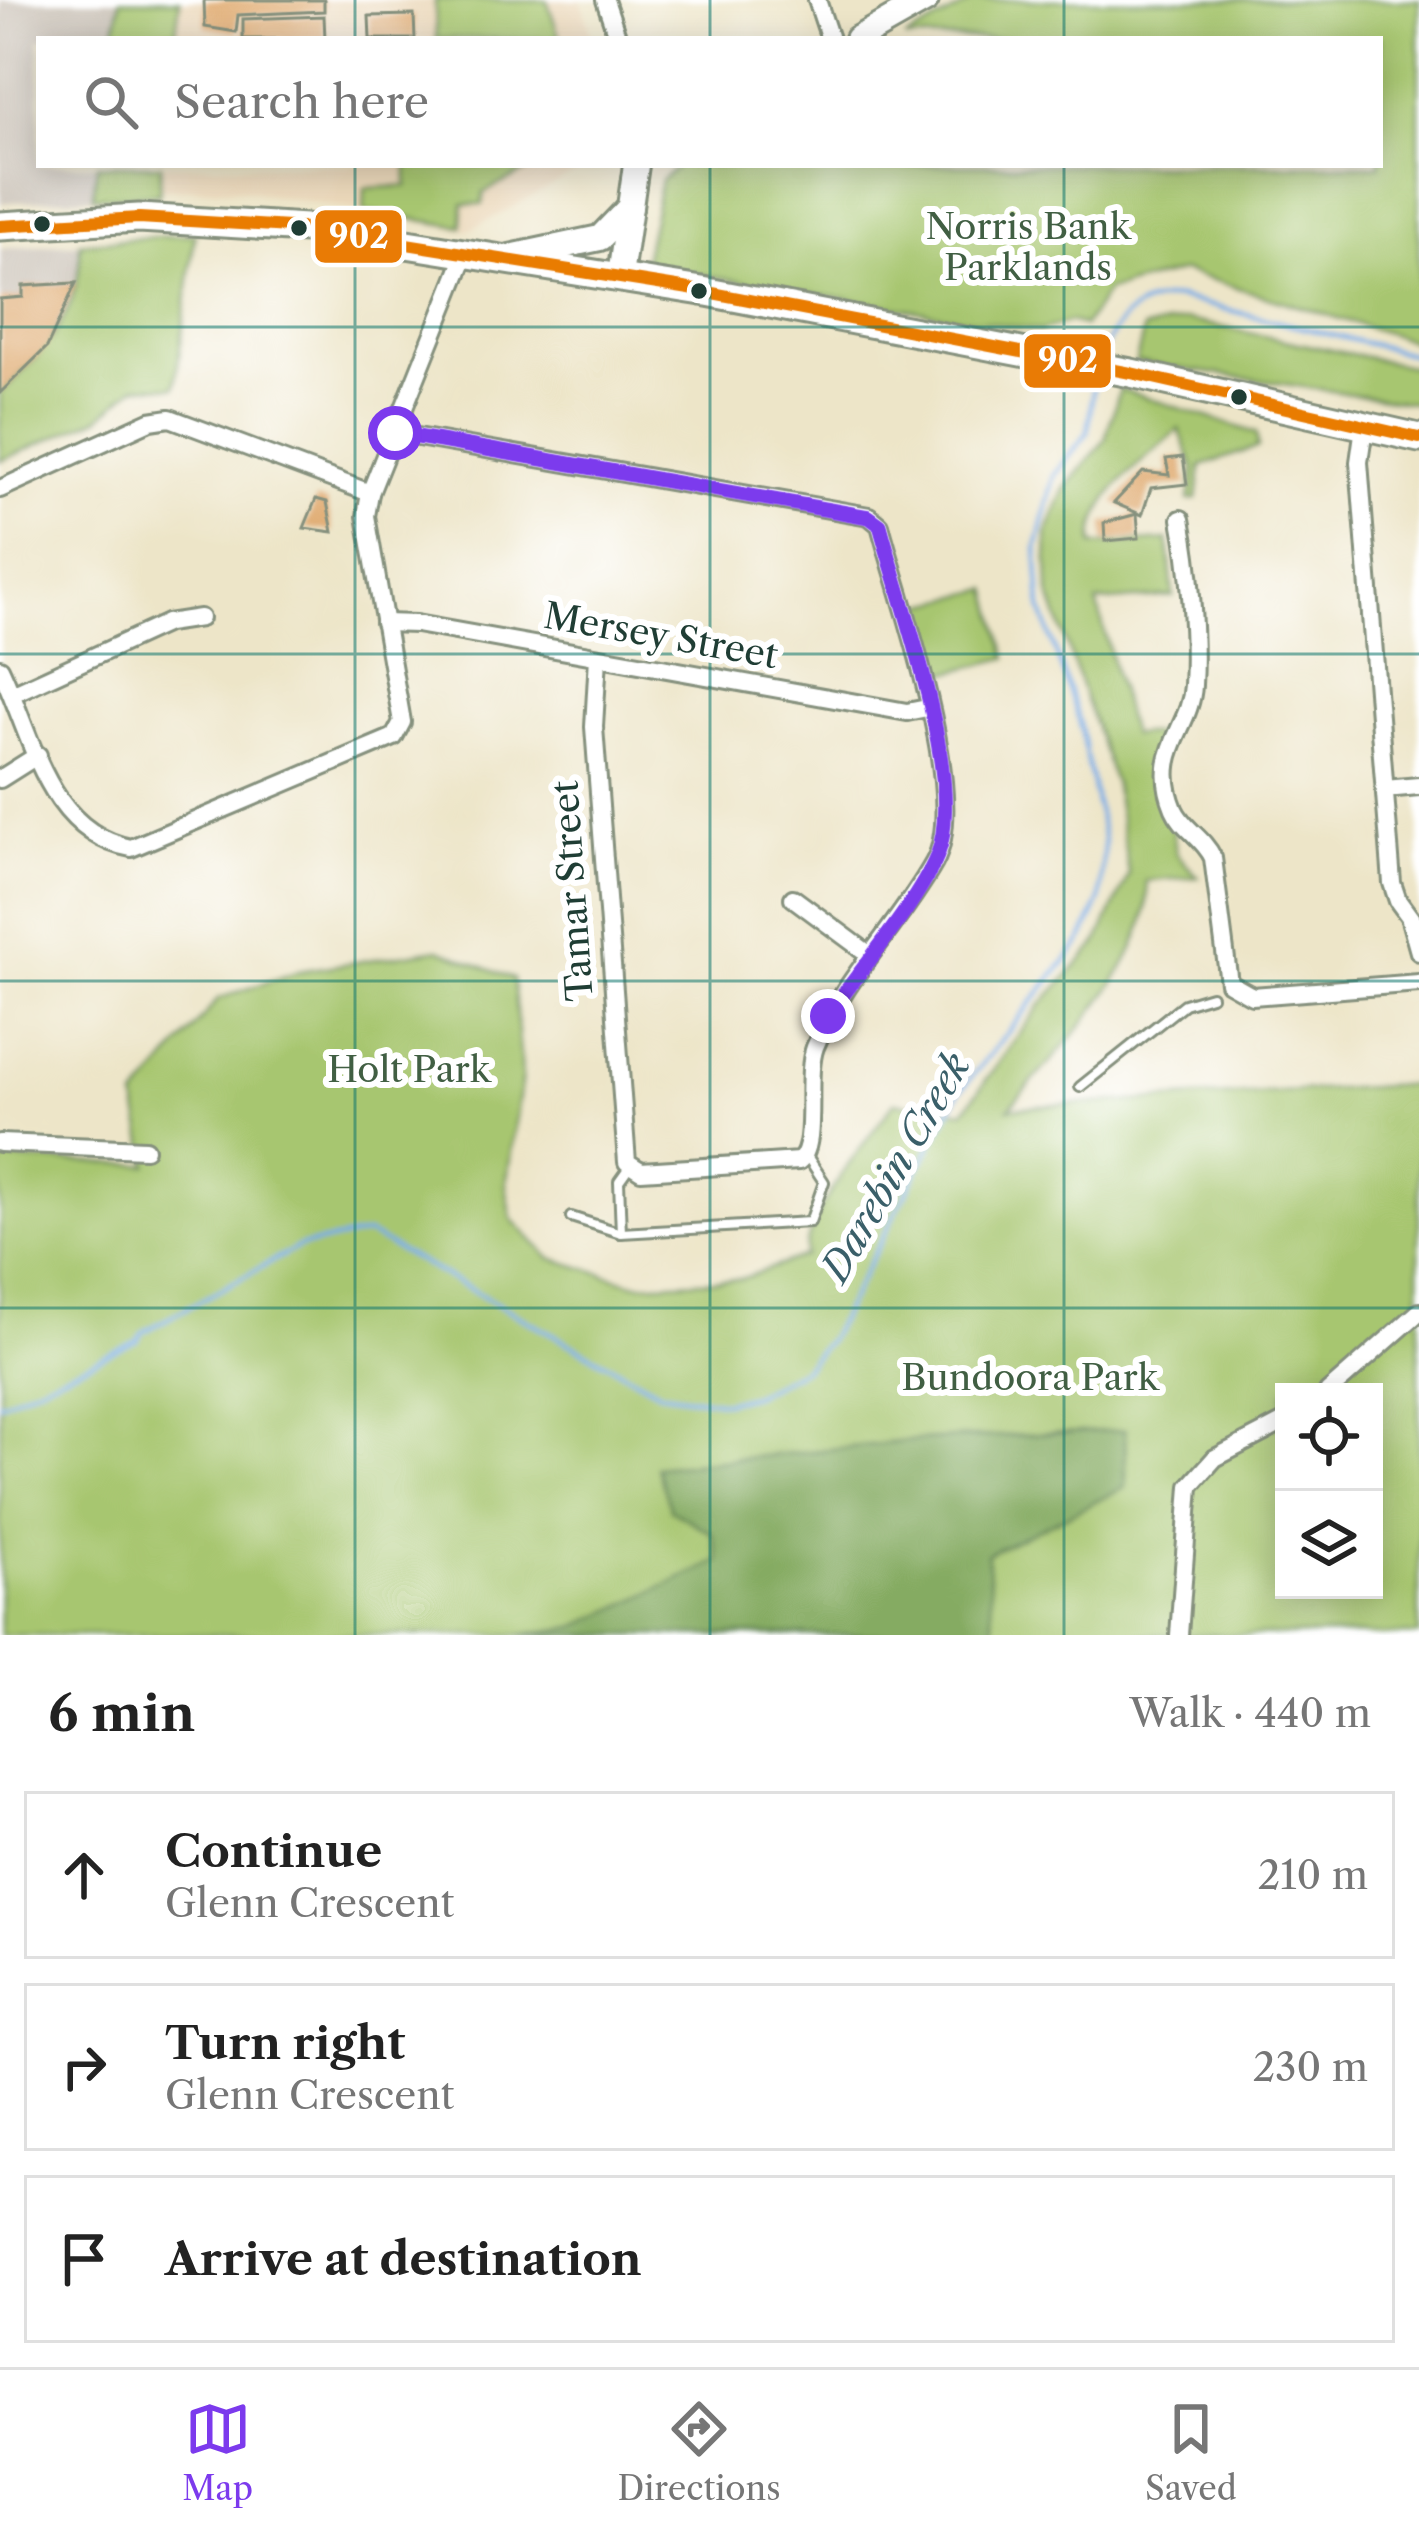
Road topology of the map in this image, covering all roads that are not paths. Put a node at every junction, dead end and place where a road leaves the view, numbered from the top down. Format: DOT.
graph roads {
  1 [pos="605,0"];
  2 [pos="817,0"];
  3 [pos="926,0"];
  4 [pos="617,36"];
  5 [pos="829,36"];
  6 [pos="861,36"];
  7 [pos="642,169"];
  8 [pos="630,207"];
  9 [pos="0,226"];
  10 [pos="466,253"];
  11 [pos="502,259"];
  12 [pos="620,277"];
  13 [pos="1364,427"];
  14 [pos="395,433"];
  15 [pos="1419,438"];
  16 [pos="0,489"];
  17 [pos="370,494"];
  18 [pos="1181,519"];
  19 [pos="200,618"];
  20 [pos="384,623"];
  21 [pos="598,657"];
  22 [pos="0,668"];
  23 [pos="12,694"];
  24 [pos="927,708"];
  25 [pos="38,755"];
  26 [pos="0,778"];
  27 [pos="1419,786"];
  28 [pos="1384,789"];
  29 [pos="793,898"];
  30 [pos="1414,925"];
  31 [pos="1419,953"];
  32 [pos="870,955"];
  33 [pos="1414,983"];
  34 [pos="1210,996"];
  35 [pos="1080,1087"];
  36 [pos="0,1143"];
  37 [pos="145,1149"];
  38 [pos="806,1156"];
  39 [pos="630,1166"];
  40 [pos="572,1217"];
  41 [pos="621,1232"];
  42 [pos="1419,1312"];
  43 [pos="1338,1383"];
  44 [pos="1275,1427"];
  45 [pos="1179,1635"];
  1 -- 4 [label="street"];
  2 -- 5 [label="street"];
  3 -- 6 [label="street"];
  7 -- 8 [label="street"];
  8 -- 11 [label="street"];
  8 -- 12 [label="street"];
  9 -- 10 [label="main road"];
  10 -- 11 [label="main road"];
  10 -- 14 [label="street"];
  11 -- 12 [label="main road"];
  12 -- 13 [label="main road"];
  13 -- 15 [label="main road"];
  13 -- 28 [label="street"];
  14 -- 17 [label="street"];
  14 -- 24 [label="street"];
  16 -- 17 [label="street"];
  17 -- 20 [label="street"];
  18 -- 33 [label="street"];
  19 -- 23 [label="street"];
  20 -- 21 [label="street, Mersey Street"];
  20 -- 25 [label="street"];
  21 -- 24 [label="street, Mersey Street"];
  21 -- 39 [label="street, Tamar Street"];
  22 -- 23 [label="street"];
  23 -- 25 [label="street"];
  24 -- 32 [label="street"];
  25 -- 26 [label="street"];
  27 -- 28 [label="street"];
  28 -- 30 [label="street"];
  29 -- 32 [label="street"];
  30 -- 31 [label="street"];
  31 -- 33 [label="street"];
  32 -- 38 [label="street"];
  34 -- 35 [label="lane"];
  36 -- 37 [label="street"];
  38 -- 39 [label="street"];
  38 -- 41 [label="lane"];
  39 -- 41 [label="lane"];
  40 -- 41 [label="lane"];
  42 -- 43 [label="street"];
  44 -- 45 [label="street"];
}
